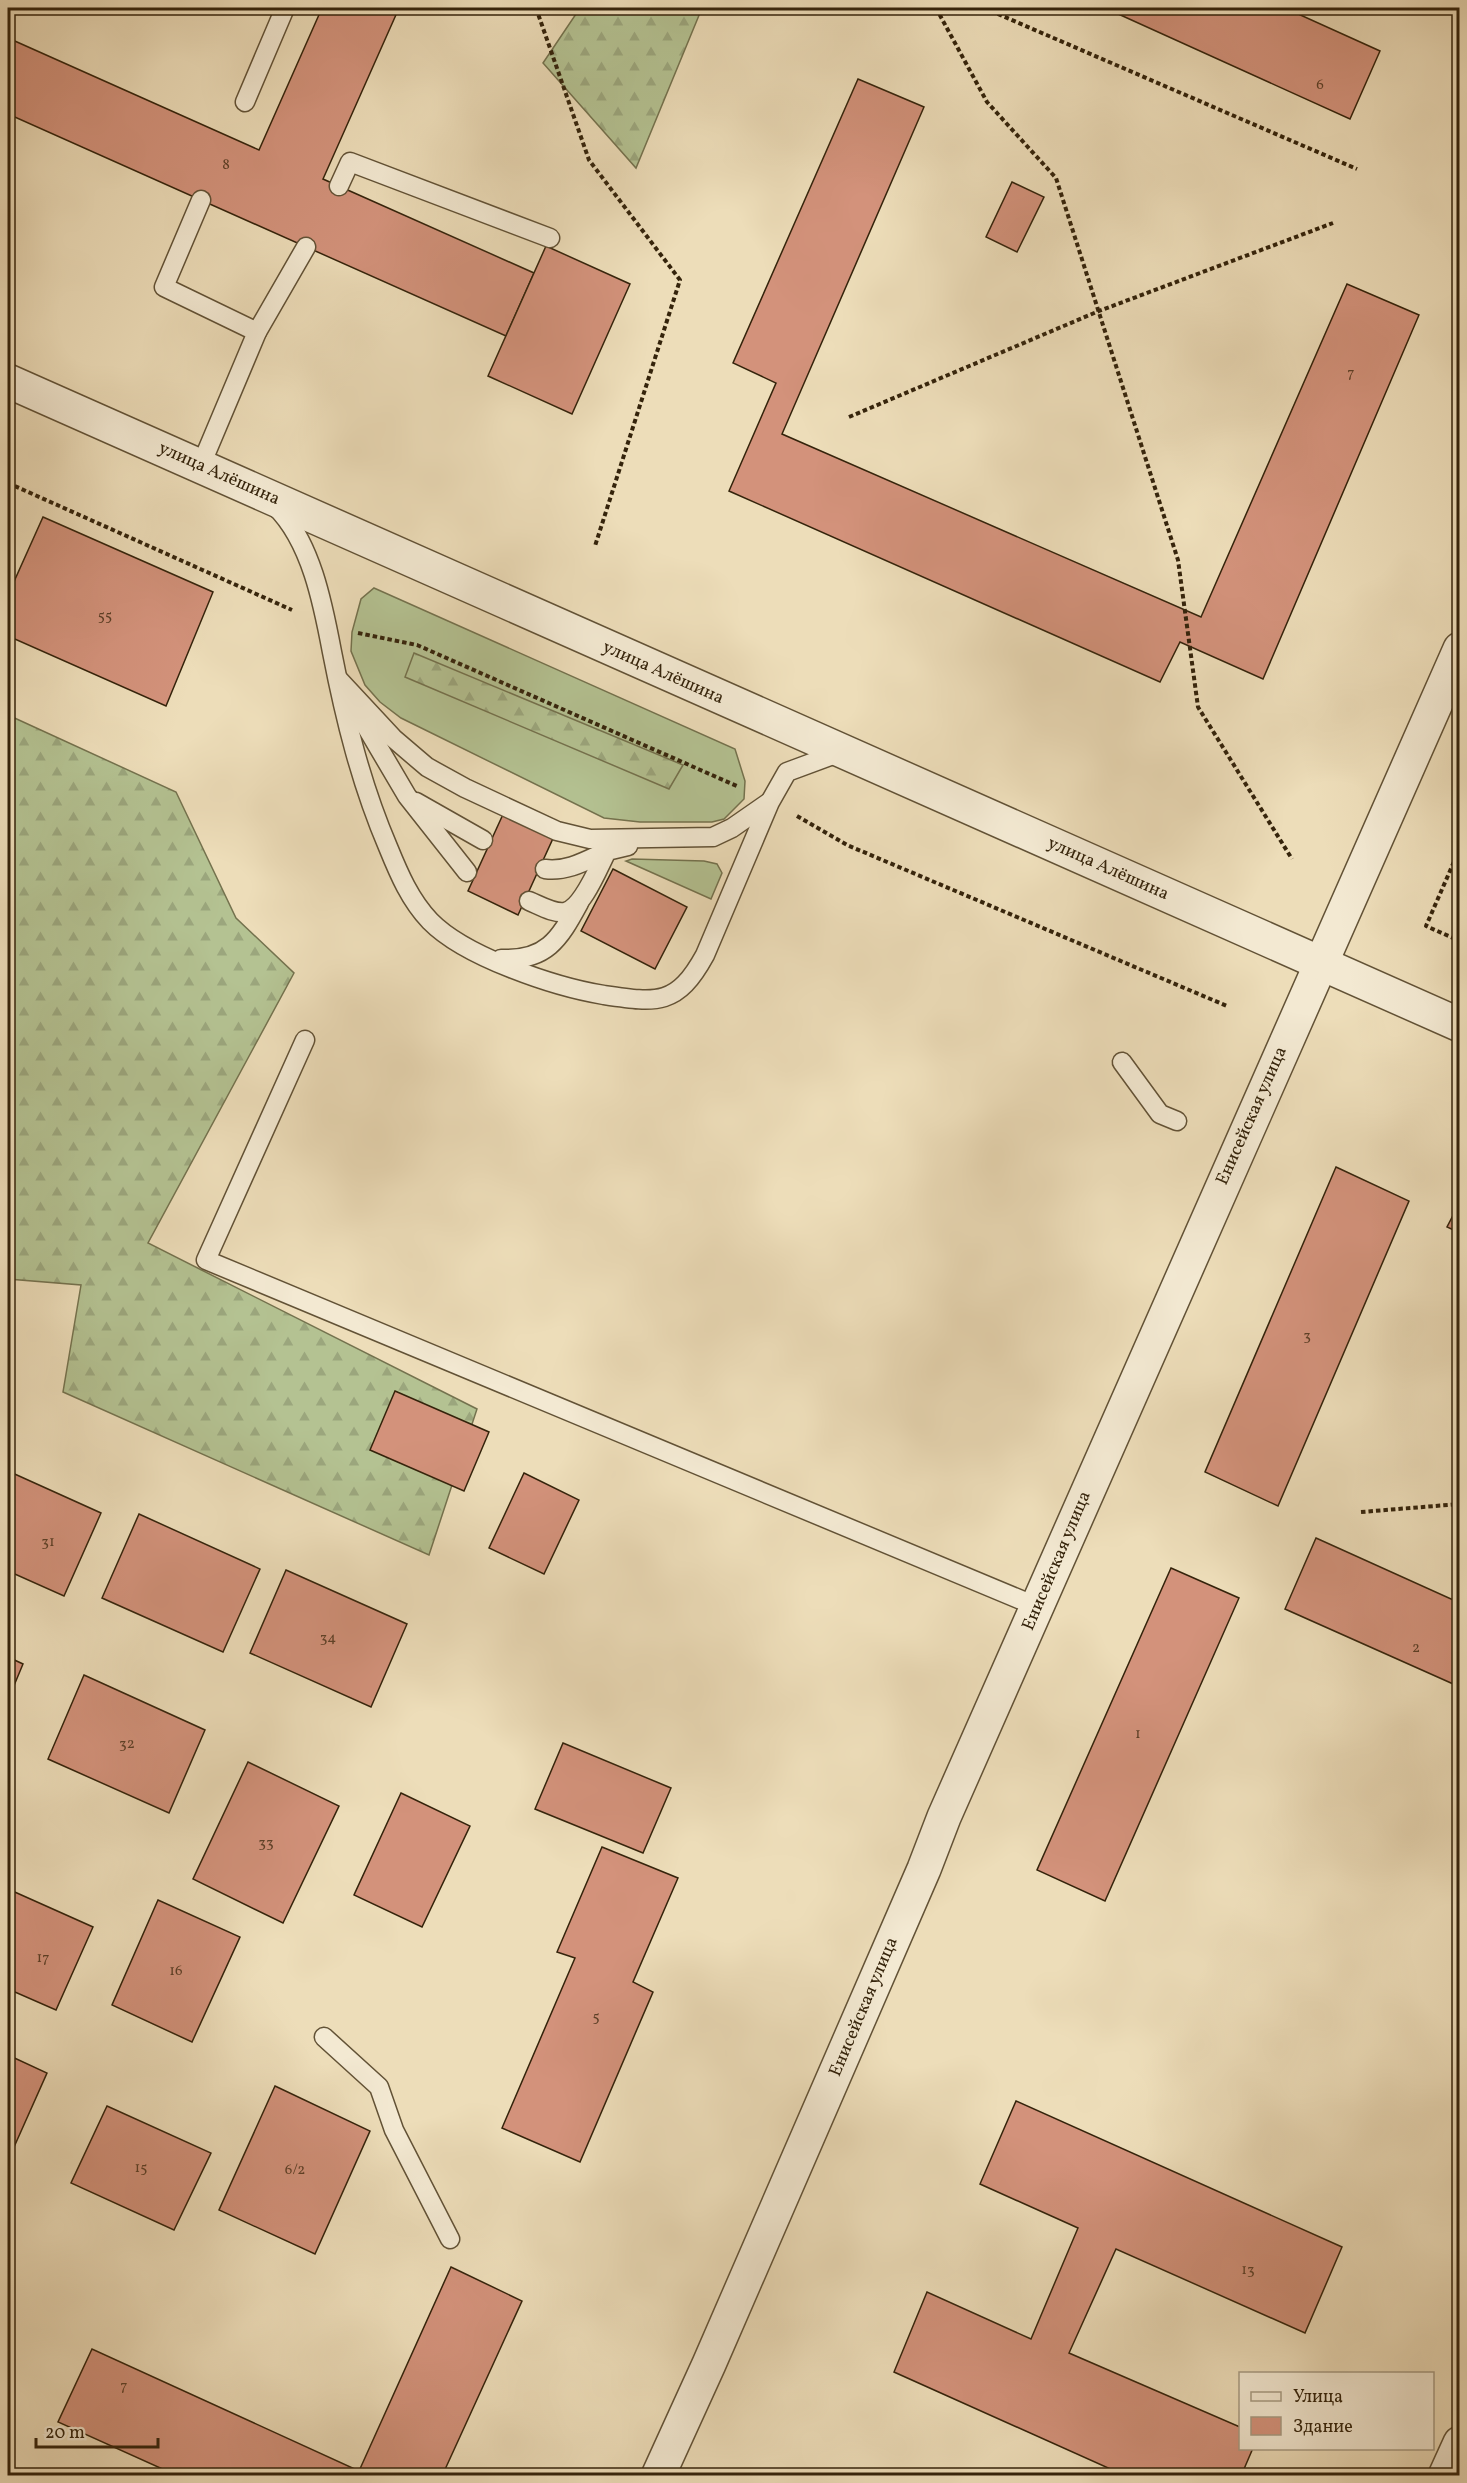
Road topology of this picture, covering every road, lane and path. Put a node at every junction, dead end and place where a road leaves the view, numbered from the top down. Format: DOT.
graph roads {
  1 [pos="285,8"];
  2 [pos="536,8"];
  3 [pos="936,8"];
  4 [pos="984,8"];
  5 [pos="1424,8"];
  6 [pos="1425,15"];
  7 [pos="245,102"];
  8 [pos="1357,170"];
  9 [pos="339,186"];
  10 [pos="201,200"];
  11 [pos="1333,223"];
  12 [pos="550,238"];
  13 [pos="306,247"];
  14 [pos="1099,311"];
  15 [pos="257,332"];
  16 [pos="8,381"];
  17 [pos="849,417"];
  18 [pos="201,465"];
  19 [pos="8,483"];
  20 [pos="247,487"];
  21 [pos="595,546"];
  22 [pos="327,623"];
  23 [pos="1460,649"];
  24 [pos="338,679"];
  25 [pos="841,752"];
  26 [pos="407,796"];
  27 [pos="770,802"];
  28 [pos="659,839"];
  29 [pos="483,840"];
  30 [pos="1460,848"];
  31 [pos="607,851"];
  32 [pos="1292,859"];
  33 [pos="545,868"];
  34 [pos="466,872"];
  35 [pos="529,901"];
  36 [pos="579,903"];
  37 [pos="1460,941"];
  38 [pos="487,957"];
  39 [pos="1320,962"];
  40 [pos="1227,1006"];
  41 [pos="1460,1025"];
  42 [pos="305,1040"];
  43 [pos="1122,1062"];
  44 [pos="1177,1121"];
  45 [pos="1460,1504"];
  46 [pos="1362,1512"];
  47 [pos="1038,1607"];
  48 [pos="324,2037"];
  49 [pos="450,2239"];
  50 [pos="1460,2443"];
  51 [pos="658,2475"];
  52 [pos="1445,2475"];
  1 -- 7 [label="lane"];
  2 -- 21 [label="path"];
  3 -- 14 [label="path"];
  4 -- 8 [label="path"];
  5 -- 6 [label="path"];
  9 -- 12 [label="lane"];
  10 -- 15 [label="lane"];
  11 -- 14 [label="path"];
  13 -- 15 [label="lane"];
  14 -- 17 [label="path"];
  14 -- 32 [label="path"];
  15 -- 18 [label="lane"];
  16 -- 18 [label="street, улица Алёшина"];
  18 -- 20 [label="street, улица Алёшина"];
  19 -- 22 [label="path"];
  20 -- 22 [label="lane"];
  20 -- 25 [label="street, улица Алёшина"];
  22 -- 24 [label="lane"];
  22 -- 27 [label="path"];
  23 -- 39 [label="street, Енисейская улица"];
  24 -- 26 [label="lane"];
  24 -- 28 [label="lane"];
  24 -- 38 [label="lane"];
  25 -- 27 [label="lane"];
  25 -- 39 [label="street, улица Алёшина"];
  26 -- 29 [label="lane"];
  26 -- 34 [label="lane"];
  27 -- 28 [label="lane"];
  27 -- 38 [label="lane"];
  27 -- 40 [label="path"];
  28 -- 31 [label="lane"];
  30 -- 37 [label="path"];
  31 -- 33 [label="lane"];
  31 -- 36 [label="lane"];
  35 -- 36 [label="lane"];
  36 -- 38 [label="lane"];
  39 -- 41 [label="street, улица Алёшина"];
  39 -- 47 [label="street, Енисейская улица"];
  42 -- 47 [label="lane"];
  43 -- 44 [label="lane"];
  45 -- 46 [label="path"];
  47 -- 51 [label="street, Енисейская улица"];
  48 -- 49 [label="lane"];
  50 -- 52 [label="street"];
}
